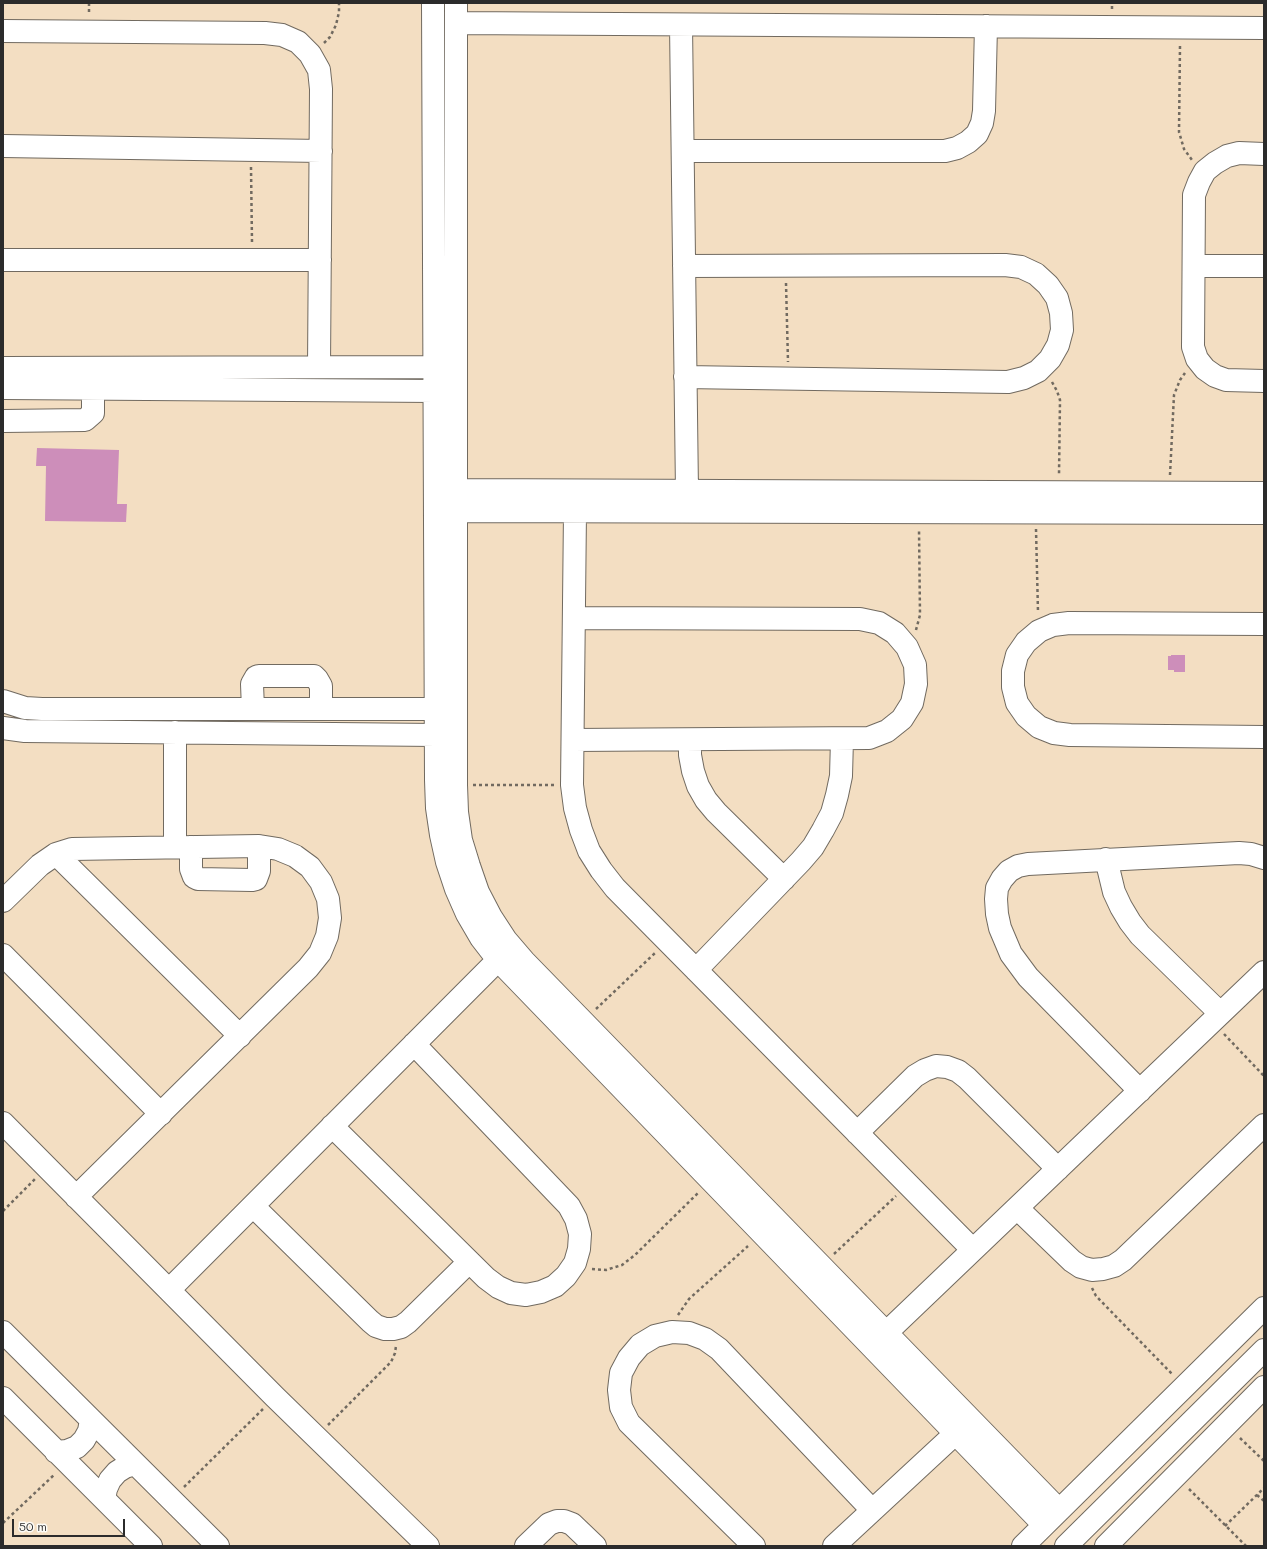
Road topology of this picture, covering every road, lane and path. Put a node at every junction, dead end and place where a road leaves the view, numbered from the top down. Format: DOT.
graph roads {
  1 [pos="339,3"];
  2 [pos="433,3"];
  3 [pos="456,13"];
  4 [pos="681,25"];
  5 [pos="986,26"];
  6 [pos="1180,27"];
  7 [pos="1264,28"];
  8 [pos="3,31"];
  9 [pos="310,54"];
  10 [pos="3,146"];
  11 [pos="251,150"];
  12 [pos="321,151"];
  13 [pos="683,151"];
  14 [pos="1264,154"];
  15 [pos="1206,171"];
  16 [pos="3,260"];
  17 [pos="252,260"];
  18 [pos="320,260"];
  19 [pos="684,266"];
  20 [pos="785,266"];
  21 [pos="1194,266"];
  22 [pos="1264,266"];
  23 [pos="1197,359"];
  24 [pos="318,367"];
  25 [pos="434,367"];
  26 [pos="3,368"];
  27 [pos="1038,371"];
  28 [pos="685,376"];
  29 [pos="788,378"];
  30 [pos="1264,381"];
  31 [pos="3,388"];
  32 [pos="93,388"];
  33 [pos="435,391"];
  34 [pos="3,421"];
  35 [pos="687,492"];
  36 [pos="1059,493"];
  37 [pos="1264,494"];
  38 [pos="1176,500"];
  39 [pos="456,501"];
  40 [pos="889,503"];
  41 [pos="575,512"];
  42 [pos="919,513"];
  43 [pos="1035,513"];
  44 [pos="1264,513"];
  45 [pos="574,618"];
  46 [pos="1264,624"];
  47 [pos="1039,631"];
  48 [pos="908,647"];
  49 [pos="3,701"];
  50 [pos="253,709"];
  51 [pos="320,709"];
  52 [pos="436,709"];
  53 [pos="3,728"];
  54 [pos="175,732"];
  55 [pos="436,735"];
  56 [pos="1264,737"];
  57 [pos="842,739"];
  58 [pos="573,740"];
  59 [pos="690,740"];
  60 [pos="456,784"];
  61 [pos="572,785"];
  62 [pos="259,846"];
  63 [pos="183,847"];
  64 [pos="56,854"];
  65 [pos="1264,858"];
  66 [pos="1106,859"];
  67 [pos="784,879"];
  68 [pos="3,900"];
  69 [pos="667,941"];
  70 [pos="3,955"];
  71 [pos="498,960"];
  72 [pos="696,970"];
  73 [pos="1264,972"];
  74 [pos="1216,1018"];
  75 [pos="583,1022"];
  76 [pos="240,1036"];
  77 [pos="414,1044"];
  78 [pos="1264,1076"];
  79 [pos="1140,1091"];
  80 [pos="161,1114"];
  81 [pos="3,1123"];
  82 [pos="1264,1125"];
  83 [pos="332,1126"];
  84 [pos="857,1133"];
  85 [pos="46,1167"];
  86 [pos="1058,1169"];
  87 [pos="711,1180"];
  88 [pos="908,1185"];
  89 [pos="76,1197"];
  90 [pos="253,1206"];
  91 [pos="1017,1208"];
  92 [pos="3,1211"];
  93 [pos="762,1233"];
  94 [pos="973,1250"];
  95 [pos="469,1262"];
  96 [pos="575,1264"];
  97 [pos="821,1266"];
  98 [pos="1092,1270"];
  99 [pos="169,1290"];
  100 [pos="1264,1308"];
  101 [pos="393,1329"];
  102 [pos="3,1332"];
  103 [pos="672,1332"];
  104 [pos="886,1333"];
  105 [pos="1264,1350"];
  106 [pos="1184,1386"];
  107 [pos="1264,1387"];
  108 [pos="275,1397"];
  109 [pos="3,1398"];
  110 [pos="1205,1408"];
  111 [pos="91,1420"];
  112 [pos="1226,1425"];
  113 [pos="956,1433"];
  114 [pos="316,1437"];
  115 [pos="62,1457"];
  116 [pos="1264,1461"];
  117 [pos="135,1464"];
  118 [pos="1176,1476"];
  119 [pos="1264,1488"];
  120 [pos="1257,1495"];
  121 [pos="104,1499"];
  122 [pos="170,1500"];
  123 [pos="1264,1501"];
  124 [pos="872,1510"];
  125 [pos="1052,1517"];
  126 [pos="3,1523"];
  127 [pos="1226,1526"];
  128 [pos="151,1546"];
  129 [pos="218,1546"];
  130 [pos="428,1546"];
  131 [pos="526,1546"];
  132 [pos="595,1546"];
  133 [pos="754,1546"];
  134 [pos="834,1546"];
  135 [pos="1023,1546"];
  136 [pos="1066,1546"];
  137 [pos="1106,1546"];
  138 [pos="1246,1546"];
  1 -- 9 [label="path"];
  2 -- 25 [label="street"];
  3 -- 4 [label="street"];
  3 -- 39 [label="street"];
  4 -- 5 [label="street"];
  4 -- 13 [label="street"];
  5 -- 6 [label="street"];
  5 -- 13 [label="street"];
  6 -- 7 [label="street"];
  6 -- 15 [label="path"];
  8 -- 9 [label="street"];
  9 -- 12 [label="street"];
  10 -- 11 [label="street"];
  11 -- 12 [label="street"];
  11 -- 17 [label="path"];
  12 -- 18 [label="street"];
  13 -- 19 [label="street"];
  14 -- 15 [label="street"];
  15 -- 21 [label="street"];
  16 -- 17 [label="street"];
  17 -- 18 [label="street"];
  18 -- 24 [label="street"];
  19 -- 20 [label="street"];
  19 -- 28 [label="street"];
  20 -- 27 [label="street"];
  20 -- 29 [label="path"];
  21 -- 22 [label="street"];
  21 -- 23 [label="street"];
  23 -- 30 [label="street"];
  23 -- 38 [label="path"];
  24 -- 25 [label="street"];
  24 -- 26 [label="street"];
  25 -- 33 [label="street"];
  27 -- 29 [label="street"];
  27 -- 36 [label="path"];
  28 -- 29 [label="street"];
  28 -- 35 [label="street"];
  31 -- 32 [label="street"];
  32 -- 33 [label="street"];
  32 -- 34 [label="street"];
  33 -- 52 [label="street"];
  35 -- 39 [label="street"];
  35 -- 40 [label="street"];
  36 -- 38 [label="street"];
  36 -- 40 [label="street"];
  37 -- 38 [label="street"];
  38 -- 43 [label="street"];
  38 -- 44 [label="street"];
  39 -- 41 [label="street"];
  39 -- 60 [label="street"];
  40 -- 41 [label="street"];
  40 -- 42 [label="street"];
  41 -- 45 [label="street"];
  42 -- 43 [label="street"];
  42 -- 48 [label="path"];
  43 -- 47 [label="path"];
  45 -- 48 [label="street"];
  45 -- 58 [label="street"];
  46 -- 47 [label="street"];
  47 -- 56 [label="street"];
  48 -- 57 [label="street"];
  49 -- 50 [label="street"];
  50 -- 51 [label="street"];
  50 -- 51 [label="street"];
  51 -- 52 [label="street"];
  52 -- 55 [label="street"];
  53 -- 54 [label="street"];
  54 -- 55 [label="street"];
  54 -- 63 [label="street"];
  55 -- 71 [label="street"];
  57 -- 59 [label="street"];
  57 -- 67 [label="street"];
  58 -- 59 [label="street"];
  58 -- 61 [label="street"];
  59 -- 67 [label="street"];
  60 -- 61 [label="path"];
  60 -- 75 [label="street"];
  61 -- 69 [label="street"];
  62 -- 63 [label="street"];
  62 -- 63 [label="street"];
  62 -- 76 [label="street"];
  63 -- 64 [label="street"];
  64 -- 68 [label="street"];
  64 -- 76 [label="street"];
  65 -- 66 [label="street"];
  66 -- 74 [label="street"];
  66 -- 79 [label="street"];
  67 -- 72 [label="street"];
  69 -- 72 [label="street"];
  69 -- 75 [label="path"];
  70 -- 80 [label="street"];
  71 -- 77 [label="street"];
  71 -- 87 [label="street"];
  72 -- 84 [label="street"];
  73 -- 74 [label="street"];
  74 -- 78 [label="path"];
  74 -- 79 [label="street"];
  75 -- 97 [label="street"];
  76 -- 80 [label="street"];
  77 -- 83 [label="street"];
  77 -- 96 [label="street"];
  79 -- 86 [label="street"];
  80 -- 89 [label="street"];
  81 -- 85 [label="street"];
  82 -- 98 [label="street"];
  83 -- 90 [label="street"];
  83 -- 95 [label="street"];
  84 -- 86 [label="street"];
  84 -- 88 [label="street"];
  85 -- 89 [label="street"];
  85 -- 92 [label="path"];
  86 -- 91 [label="street"];
  87 -- 93 [label="street"];
  87 -- 96 [label="path"];
  88 -- 94 [label="street"];
  88 -- 97 [label="path"];
  89 -- 99 [label="street"];
  90 -- 99 [label="street"];
  90 -- 101 [label="street"];
  91 -- 94 [label="street"];
  91 -- 98 [label="street"];
  93 -- 103 [label="path"];
  93 -- 113 [label="street"];
  94 -- 104 [label="street"];
  95 -- 96 [label="street"];
  95 -- 101 [label="street"];
  97 -- 104 [label="street"];
  98 -- 106 [label="path"];
  99 -- 108 [label="street"];
  100 -- 106 [label="street"];
  101 -- 114 [label="path"];
  102 -- 111 [label="street"];
  103 -- 124 [label="street"];
  103 -- 133 [label="street"];
  104 -- 125 [label="street"];
  105 -- 110 [label="street"];
  106 -- 110 [label="street"];
  106 -- 125 [label="street"];
  107 -- 112 [label="street"];
  108 -- 114 [label="street"];
  108 -- 122 [label="path"];
  109 -- 115 [label="street"];
  110 -- 136 [label="street"];
  111 -- 115 [label="street"];
  111 -- 117 [label="street"];
  112 -- 116 [label="path"];
  112 -- 118 [label="street"];
  113 -- 124 [label="street"];
  113 -- 125 [label="street"];
  114 -- 130 [label="street"];
  115 -- 121 [label="street"];
  115 -- 126 [label="path"];
  117 -- 121 [label="street"];
  117 -- 122 [label="street"];
  118 -- 127 [label="path"];
  118 -- 137 [label="street"];
  119 -- 120 [label="path"];
  120 -- 123 [label="path"];
  120 -- 127 [label="path"];
  121 -- 128 [label="street"];
  122 -- 129 [label="street"];
  124 -- 134 [label="street"];
  125 -- 135 [label="street"];
  127 -- 138 [label="path"];
  131 -- 132 [label="street"];
}
